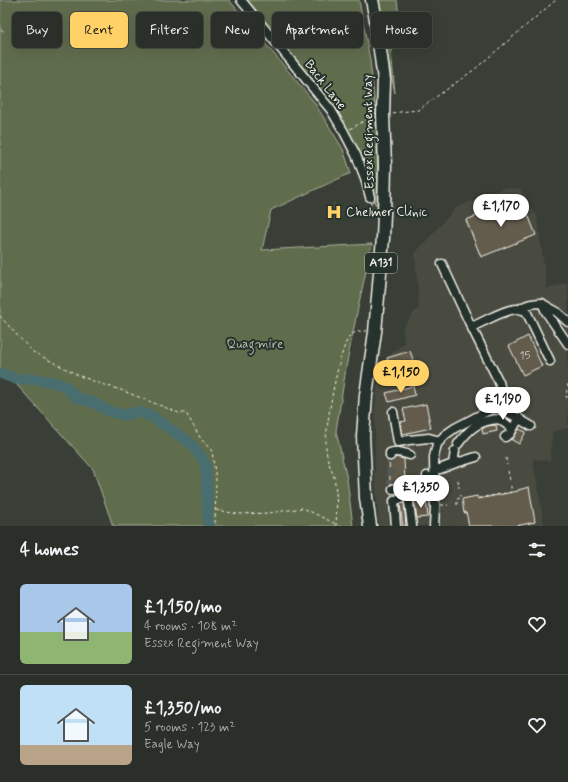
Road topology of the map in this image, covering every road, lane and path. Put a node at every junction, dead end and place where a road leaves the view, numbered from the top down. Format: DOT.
graph roads {
  1 [pos="241,0"];
  2 [pos="372,0"];
  3 [pos="556,0"];
  4 [pos="383,115"];
  5 [pos="344,132"];
  6 [pos="370,197"];
  7 [pos="442,264"];
  8 [pos="542,304"];
  9 [pos="520,309"];
  10 [pos="0,316"];
  11 [pos="568,322"];
  12 [pos="471,326"];
  13 [pos="375,332"];
  14 [pos="568,344"];
  15 [pos="550,360"];
  16 [pos="568,384"];
  17 [pos="568,397"];
  18 [pos="497,406"];
  19 [pos="393,412"];
  20 [pos="519,418"];
  21 [pos="531,426"];
  22 [pos="513,429"];
  23 [pos="505,437"];
  24 [pos="440,441"];
  25 [pos="410,455"];
  26 [pos="390,456"];
  27 [pos="476,457"];
  28 [pos="506,458"];
  29 [pos="453,464"];
  30 [pos="507,465"];
  31 [pos="435,469"];
  32 [pos="508,471"];
  33 [pos="427,476"];
  34 [pos="458,480"];
  35 [pos="510,480"];
  36 [pos="392,486"];
  37 [pos="510,486"];
  38 [pos="459,488"];
  39 [pos="410,491"];
  40 [pos="435,492"];
  41 [pos="460,495"];
  42 [pos="479,498"];
  43 [pos="439,505"];
  44 [pos="448,505"];
  45 [pos="457,505"];
  46 [pos="216,510"];
  47 [pos="336,525"];
  48 [pos="215,526"];
  49 [pos="370,526"];
  50 [pos="396,526"];
  51 [pos="412,526"];
  52 [pos="434,526"];
  1 -- 5 [label="street, Back Lane"];
  2 -- 4 [label="highway, Essex Regiment Way / A131"];
  3 -- 4 [label="path"];
  4 -- 5 [label="path"];
  4 -- 13 [label="highway, Essex Regiment Way / A131"];
  5 -- 6 [label="street, Back Lane"];
  7 -- 12 [label="street"];
  8 -- 9 [label="street"];
  8 -- 11 [label="street"];
  8 -- 14 [label="street"];
  9 -- 12 [label="street"];
  9 -- 15 [label="street"];
  10 -- 46 [label="path"];
  12 -- 18 [label="street"];
  13 -- 47 [label="path"];
  13 -- 49 [label="highway, Essex Regiment Way / A131"];
  16 -- 17 [label="path"];
  18 -- 20 [label="street"];
  18 -- 24 [label="street"];
  19 -- 24 [label="street"];
  20 -- 21 [label="street"];
  20 -- 22 [label="street"];
  22 -- 23 [label="street"];
  22 -- 29 [label="street"];
  24 -- 31 [label="street"];
  25 -- 26 [label="street"];
  27 -- 29 [label="street"];
  28 -- 30 [label="path"];
  29 -- 31 [label="street"];
  31 -- 40 [label="street"];
  32 -- 35 [label="path"];
  33 -- 39 [label="street"];
  34 -- 38 [label="path"];
  36 -- 39 [label="street"];
  37 -- 42 [label="path"];
  39 -- 40 [label="street"];
  39 -- 50 [label="street"];
  39 -- 51 [label="street"];
  40 -- 52 [label="street"];
  41 -- 45 [label="path"];
  43 -- 44 [label="path"];
  46 -- 47 [label="path"];
  46 -- 48 [label="path"];
}
